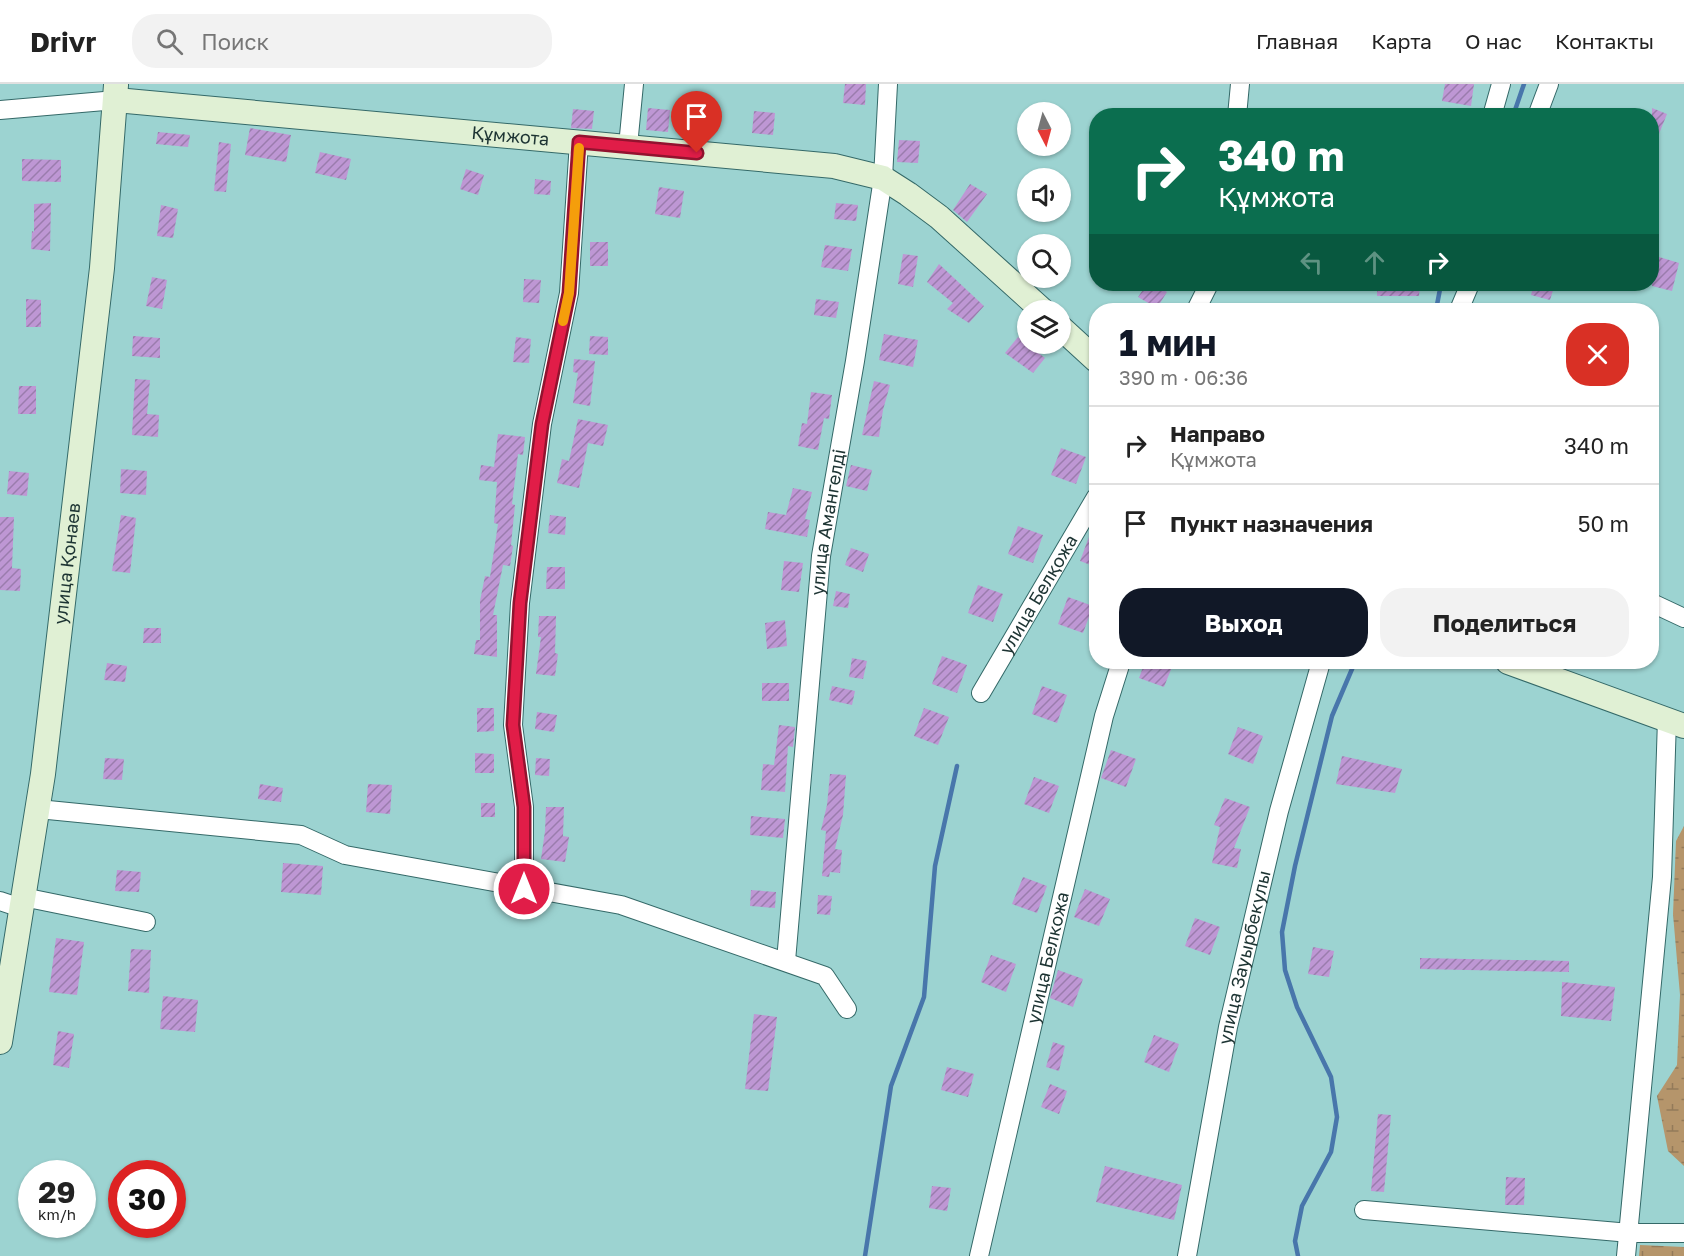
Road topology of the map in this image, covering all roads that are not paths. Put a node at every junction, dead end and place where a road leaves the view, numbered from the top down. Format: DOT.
graph roads {
  1 [pos="634,84"];
  2 [pos="888,84"];
  3 [pos="1240,84"];
  4 [pos="1501,84"];
  5 [pos="1550,84"];
  6 [pos="116,92"];
  7 [pos="1238,108"];
  8 [pos="1494,108"];
  9 [pos="1540,108"];
  10 [pos="0,110"];
  11 [pos="579,142"];
  12 [pos="628,146"];
  13 [pos="883,178"];
  14 [pos="1031,300"];
  15 [pos="1071,337"];
  16 [pos="1089,354"];
  17 [pos="1089,509"];
  18 [pos="1659,606"];
  19 [pos="1684,618"];
  20 [pos="1119,669"];
  21 [pos="1319,669"];
  22 [pos="1527,669"];
  23 [pos="981,693"];
  24 [pos="1675,722"];
  25 [pos="38,809"];
  26 [pos="524,889"];
  27 [pos="14,902"];
  28 [pos="146,922"];
  29 [pos="786,961"];
  30 [pos="847,1009"];
  31 [pos="0,1042"];
  32 [pos="1364,1210"];
  33 [pos="1630,1233"];
  34 [pos="1684,1233"];
  35 [pos="979,1256"];
  36 [pos="1187,1256"];
  37 [pos="1626,1256"];
  1 -- 12 [label="street"];
  2 -- 13 [label="street, улица Амангелді"];
  3 -- 7 [label="street"];
  4 -- 8 [label="street"];
  5 -- 9 [label="street"];
  6 -- 10 [label="street, Құмжота"];
  6 -- 11 [label="street, Құмжота"];
  6 -- 25 [label="street, улица Қонаев"];
  11 -- 12 [label="street, Құмжота"];
  11 -- 26 [label="street"];
  12 -- 13 [label="street, Құмжота"];
  13 -- 14 [label="street, Құмжота"];
  13 -- 29 [label="street, улица Амангелді"];
  15 -- 16 [label="street"];
  17 -- 23 [label="street, улица Белқожа"];
  18 -- 19 [label="street"];
  20 -- 35 [label="street, улица Белкожа"];
  21 -- 36 [label="street, улица Зауырбекулы"];
  22 -- 24 [label="street"];
  24 -- 33 [label="street"];
  25 -- 26 [label="street"];
  25 -- 27 [label="street, улица Қонаев"];
  26 -- 29 [label="street"];
  27 -- 28 [label="street"];
  27 -- 31 [label="street, улица Қонаев"];
  29 -- 30 [label="street"];
  32 -- 33 [label="street"];
  33 -- 34 [label="street"];
  33 -- 37 [label="street"];
}
